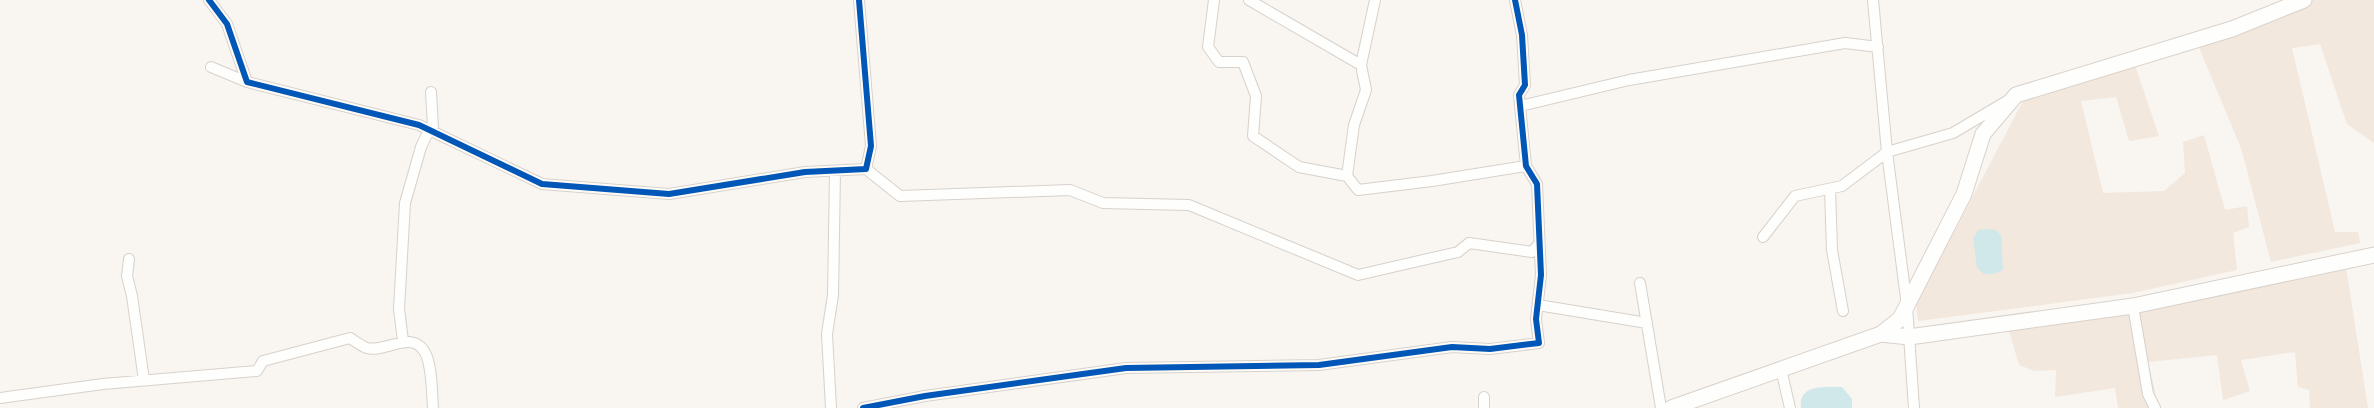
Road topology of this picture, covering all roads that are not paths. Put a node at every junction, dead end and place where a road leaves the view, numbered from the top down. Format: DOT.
graph roads {
  1 [pos="209,0"];
  2 [pos="859,0"];
  3 [pos="1214,0"];
  4 [pos="1249,0"];
  5 [pos="1375,0"];
  6 [pos="1515,0"];
  7 [pos="1873,0"];
  8 [pos="2304,0"];
  9 [pos="1878,47"];
  10 [pos="1361,65"];
  11 [pos="211,67"];
  12 [pos="247,82"];
  13 [pos="431,92"];
  14 [pos="2016,95"];
  15 [pos="1520,106"];
  16 [pos="429,130"];
  17 [pos="1887,152"];
  18 [pos="1526,166"];
  19 [pos="866,169"];
  20 [pos="835,172"];
  21 [pos="1347,176"];
  22 [pos="1830,189"];
  23 [pos="1763,237"];
  24 [pos="1539,244"];
  25 [pos="2374,255"];
  26 [pos="129,259"];
  27 [pos="1640,284"];
  28 [pos="1538,305"];
  29 [pos="1907,306"];
  30 [pos="2133,306"];
  31 [pos="1843,310"];
  32 [pos="1647,323"];
  33 [pos="1882,334"];
  34 [pos="1909,337"];
  35 [pos="403,342"];
  36 [pos="1781,369"];
  37 [pos="144,380"];
  38 [pos="0,398"];
  39 [pos="433,408"];
  40 [pos="831,408"];
  41 [pos="863,408"];
  42 [pos="1661,408"];
  43 [pos="1671,408"];
  44 [pos="1790,408"];
  45 [pos="1914,408"];
  46 [pos="2155,408"];
  1 -- 12 [label="street"];
  2 -- 19 [label="street"];
  3 -- 21 [label="street"];
  4 -- 10 [label="street"];
  5 -- 10 [label="street"];
  6 -- 15 [label="street"];
  7 -- 9 [label="street"];
  8 -- 14 [label="main road"];
  9 -- 15 [label="street"];
  9 -- 17 [label="street"];
  10 -- 21 [label="street"];
  11 -- 12 [label="street"];
  12 -- 16 [label="street"];
  13 -- 16 [label="street"];
  14 -- 17 [label="street"];
  14 -- 29 [label="main road"];
  15 -- 18 [label="street"];
  16 -- 20 [label="street"];
  16 -- 35 [label="street"];
  17 -- 22 [label="street"];
  17 -- 29 [label="street"];
  18 -- 21 [label="street"];
  18 -- 24 [label="street"];
  19 -- 20 [label="street"];
  19 -- 24 [label="street"];
  20 -- 40 [label="street"];
  22 -- 23 [label="street"];
  22 -- 31 [label="street"];
  24 -- 28 [label="street"];
  25 -- 30 [label="main road"];
  26 -- 37 [label="street"];
  27 -- 32 [label="street"];
  28 -- 32 [label="street"];
  28 -- 41 [label="street"];
  29 -- 33 [label="main road"];
  29 -- 34 [label="street"];
  30 -- 34 [label="main road"];
  30 -- 46 [label="street"];
  32 -- 42 [label="street"];
  33 -- 34 [label="main road"];
  33 -- 36 [label="main road"];
  34 -- 45 [label="street"];
  35 -- 37 [label="street"];
  35 -- 39 [label="street"];
  36 -- 43 [label="main road"];
  36 -- 44 [label="street"];
  37 -- 38 [label="street"];
}
